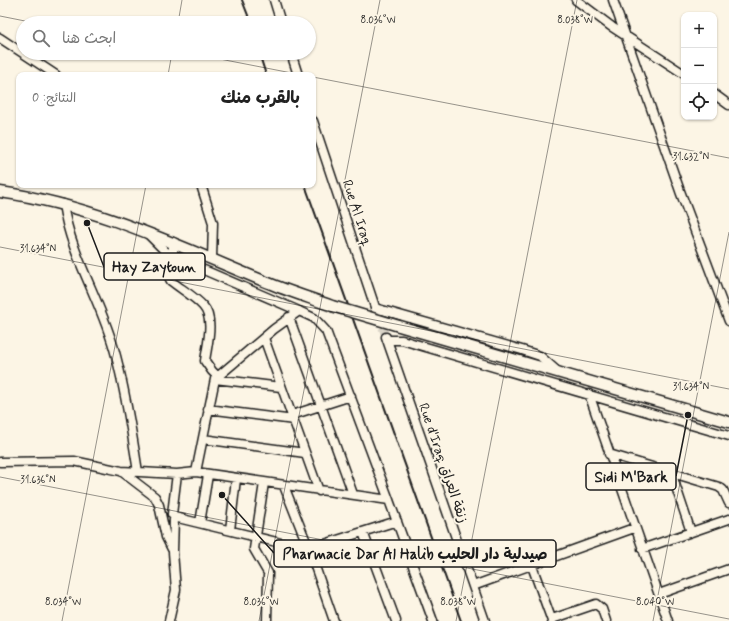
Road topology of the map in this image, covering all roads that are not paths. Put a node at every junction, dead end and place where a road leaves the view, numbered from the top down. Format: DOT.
graph roads {
  1 [pos="274,0"];
  2 [pos="576,0"];
  3 [pos="613,0"];
  4 [pos="279,16"];
  5 [pos="626,36"];
  6 [pos="0,38"];
  7 [pos="16,49"];
  8 [pos="33,60"];
  9 [pos="293,60"];
  10 [pos="51,72"];
  11 [pos="297,72"];
  12 [pos="681,72"];
  13 [pos="717,96"];
  14 [pos="729,105"];
  15 [pos="316,130"];
  16 [pos="202,188"];
  17 [pos="0,192"];
  18 [pos="63,204"];
  19 [pos="146,232"];
  20 [pos="173,242"];
  21 [pos="173,255"];
  22 [pos="212,259"];
  23 [pos="299,311"];
  24 [pos="290,317"];
  25 [pos="729,321"];
  26 [pos="264,338"];
  27 [pos="557,371"];
  28 [pos="216,377"];
  29 [pos="281,387"];
  30 [pos="589,394"];
  31 [pos="351,396"];
  32 [pos="322,406"];
  33 [pos="208,409"];
  34 [pos="293,418"];
  35 [pos="729,422"];
  36 [pos="729,436"];
  37 [pos="203,439"];
  38 [pos="306,453"];
  39 [pos="609,454"];
  40 [pos="0,462"];
  41 [pos="121,471"];
  42 [pos="138,472"];
  43 [pos="196,472"];
  44 [pos="671,472"];
  45 [pos="177,474"];
  46 [pos="208,474"];
  47 [pos="236,479"];
  48 [pos="264,483"];
  49 [pos="284,486"];
  50 [pos="319,491"];
  51 [pos="353,494"];
  52 [pos="389,500"];
  53 [pos="729,503"];
  54 [pos="174,518"];
  55 [pos="729,519"];
  56 [pos="397,521"];
  57 [pos="200,523"];
  58 [pos="634,528"];
  59 [pos="230,530"];
  60 [pos="363,532"];
  61 [pos="691,532"];
  62 [pos="256,537"];
  63 [pos="642,549"];
  64 [pos="309,550"];
  65 [pos="173,552"];
  66 [pos="532,566"];
  67 [pos="729,569"];
  68 [pos="473,586"];
  69 [pos="659,594"];
  70 [pos="552,620"];
  71 [pos="169,621"];
  72 [pos="267,621"];
  73 [pos="334,621"];
  74 [pos="396,621"];
  75 [pos="433,621"];
  76 [pos="485,621"];
  77 [pos="606,621"];
  78 [pos="668,621"];
  1 -- 4 [label="street"];
  2 -- 5 [label="street"];
  3 -- 5 [label="street"];
  5 -- 12 [label="street"];
  5 -- 25 [label="street"];
  6 -- 7 [label="street"];
  8 -- 10 [label="street"];
  9 -- 11 [label="street"];
  13 -- 14 [label="street"];
  15 -- 27 [label="street, Rue Al Iraq"];
  16 -- 22 [label="street"];
  17 -- 18 [label="main road"];
  18 -- 19 [label="main road"];
  18 -- 42 [label="street"];
  19 -- 20 [label="main road"];
  19 -- 21 [label="street"];
  20 -- 21 [label="street"];
  20 -- 22 [label="main road"];
  21 -- 23 [label="street"];
  21 -- 28 [label="street"];
  22 -- 27 [label="main road, bridge"];
  23 -- 24 [label="street"];
  23 -- 31 [label="street"];
  24 -- 26 [label="street"];
  24 -- 32 [label="street"];
  26 -- 28 [label="street"];
  26 -- 29 [label="street"];
  27 -- 35 [label="main road"];
  28 -- 29 [label="street"];
  28 -- 33 [label="street"];
  29 -- 34 [label="street"];
  30 -- 36 [label="street"];
  30 -- 39 [label="street"];
  30 -- 68 [label="street, Rue d'Iraq زنقة العراق"];
  31 -- 32 [label="street"];
  31 -- 52 [label="street"];
  32 -- 34 [label="street"];
  32 -- 51 [label="street"];
  33 -- 34 [label="street"];
  33 -- 37 [label="street"];
  34 -- 38 [label="street"];
  37 -- 38 [label="street"];
  37 -- 43 [label="street"];
  38 -- 50 [label="street"];
  39 -- 44 [label="street"];
  39 -- 58 [label="street"];
  40 -- 41 [label="street"];
  41 -- 42 [label="street"];
  41 -- 65 [label="street"];
  42 -- 45 [label="street"];
  43 -- 45 [label="street"];
  43 -- 46 [label="street"];
  44 -- 53 [label="street"];
  44 -- 61 [label="street"];
  45 -- 54 [label="street"];
  46 -- 47 [label="street"];
  46 -- 57 [label="street"];
  47 -- 48 [label="street"];
  47 -- 59 [label="street"];
  48 -- 49 [label="street"];
  48 -- 62 [label="street"];
  49 -- 50 [label="street"];
  49 -- 64 [label="street"];
  50 -- 51 [label="street"];
  51 -- 52 [label="street"];
  52 -- 56 [label="street"];
  54 -- 57 [label="street"];
  54 -- 65 [label="street"];
  55 -- 61 [label="street"];
  56 -- 60 [label="street"];
  56 -- 75 [label="street"];
  57 -- 59 [label="street"];
  58 -- 63 [label="street"];
  58 -- 66 [label="street"];
  59 -- 62 [label="street"];
  60 -- 64 [label="street"];
  60 -- 74 [label="street"];
  61 -- 63 [label="street"];
  62 -- 64 [label="street"];
  62 -- 72 [label="street"];
  63 -- 69 [label="street"];
  64 -- 73 [label="street"];
  65 -- 71 [label="street"];
  66 -- 68 [label="street"];
  66 -- 70 [label="street"];
  67 -- 69 [label="street"];
  68 -- 76 [label="street, Rue d'Iraq زنقة العراق"];
  69 -- 78 [label="street"];
  70 -- 77 [label="street"];
}
